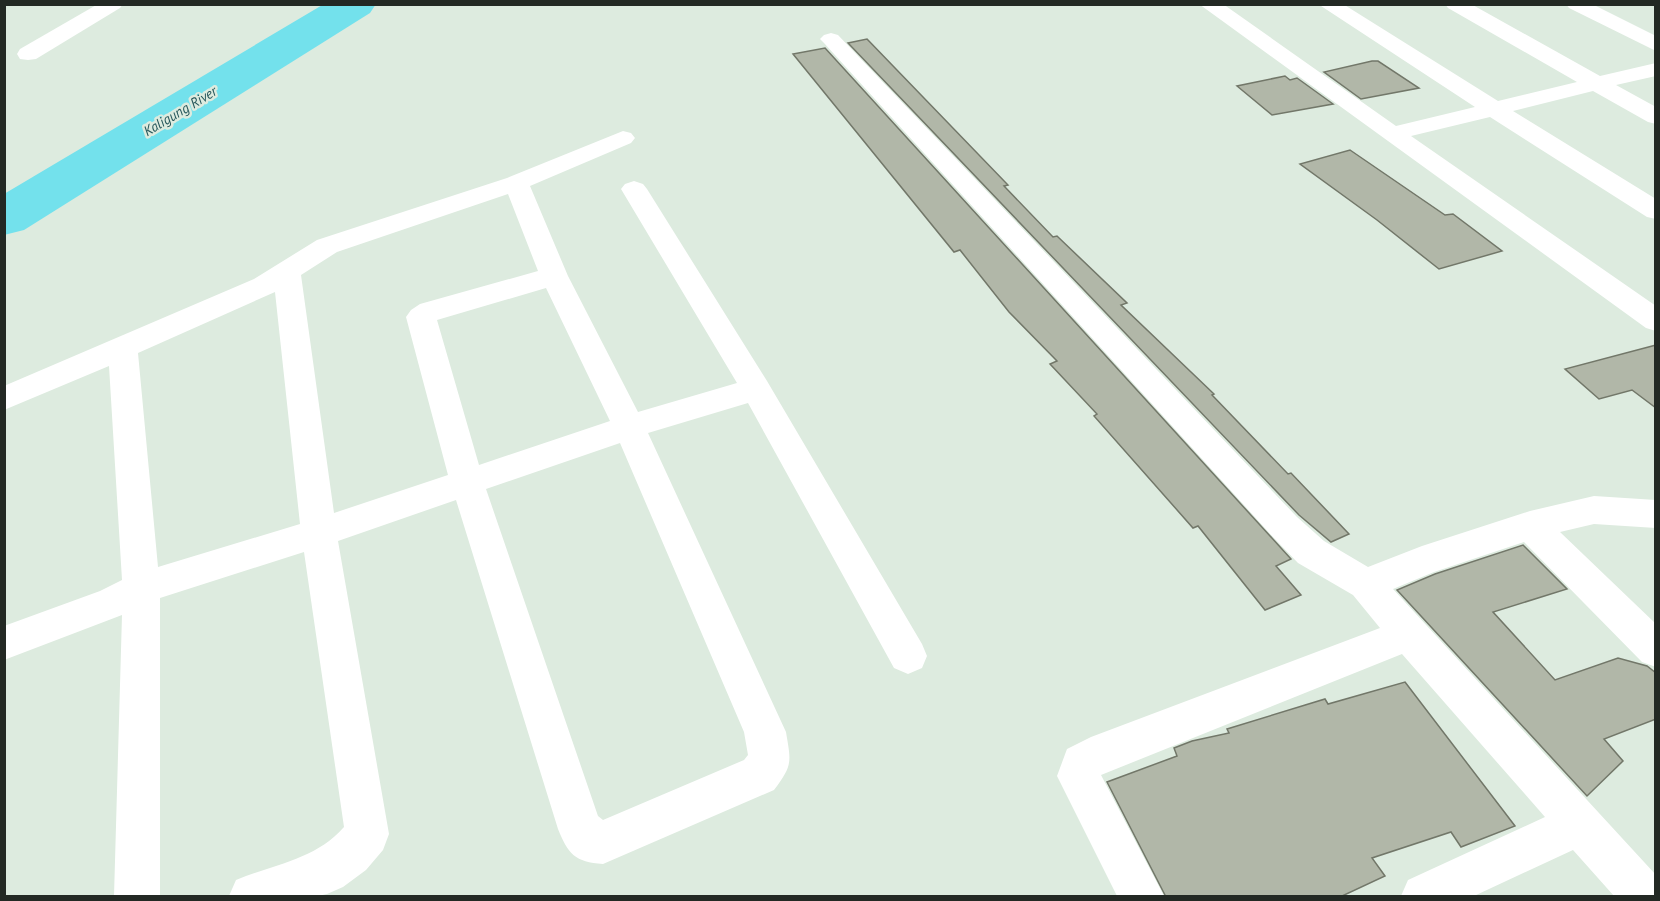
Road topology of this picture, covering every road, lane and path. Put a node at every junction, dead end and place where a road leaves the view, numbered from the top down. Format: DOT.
graph roads {
  1 [pos="113,4"];
  2 [pos="1209,4"];
  3 [pos="1328,4"];
  4 [pos="1455,4"];
  5 [pos="1576,4"];
  6 [pos="831,39"];
  7 [pos="1656,45"];
  8 [pos="28,54"];
  9 [pos="1656,69"];
  10 [pos="1598,85"];
  11 [pos="1494,109"];
  12 [pos="1656,117"];
  13 [pos="1390,134"];
  14 [pos="623,138"];
  15 [pos="516,183"];
  16 [pos="634,189"];
  17 [pos="1656,211"];
  18 [pos="287,271"];
  19 [pos="554,276"];
  20 [pos="1656,321"];
  21 [pos="123,348"];
  22 [pos="756,389"];
  23 [pos="4,399"];
  24 [pos="629,427"];
  25 [pos="467,482"];
  26 [pos="1656,514"];
  27 [pos="1530,525"];
  28 [pos="319,533"];
  29 [pos="1366,584"];
  30 [pos="141,588"];
  31 [pos="1409,634"];
  32 [pos="4,643"];
  33 [pos="1656,650"];
  34 [pos="908,656"];
  35 [pos="1580,824"];
  36 [pos="137,897"];
  37 [pos="252,897"];
  38 [pos="1141,897"];
  39 [pos="1424,897"];
  40 [pos="1644,897"];
  1 -- 8 [label="street"];
  2 -- 13 [label="street"];
  3 -- 11 [label="street"];
  4 -- 10 [label="street"];
  5 -- 7 [label="street"];
  6 -- 29 [label="street"];
  9 -- 10 [label="street"];
  10 -- 11 [label="street"];
  10 -- 12 [label="street"];
  11 -- 13 [label="street"];
  11 -- 17 [label="street"];
  13 -- 20 [label="street"];
  14 -- 15 [label="street"];
  15 -- 18 [label="street"];
  15 -- 19 [label="street"];
  16 -- 22 [label="street"];
  18 -- 21 [label="street"];
  18 -- 28 [label="street"];
  19 -- 24 [label="street"];
  19 -- 25 [label="street"];
  21 -- 23 [label="street"];
  21 -- 30 [label="street"];
  22 -- 24 [label="street"];
  22 -- 34 [label="street"];
  24 -- 25 [label="street"];
  24 -- 25 [label="street"];
  25 -- 28 [label="street"];
  26 -- 27 [label="street"];
  27 -- 29 [label="street"];
  27 -- 33 [label="street"];
  28 -- 30 [label="street"];
  28 -- 37 [label="street"];
  29 -- 31 [label="street"];
  30 -- 32 [label="street"];
  30 -- 36 [label="street"];
  31 -- 35 [label="street"];
  31 -- 38 [label="street"];
  35 -- 39 [label="street"];
  35 -- 40 [label="street"];
}
